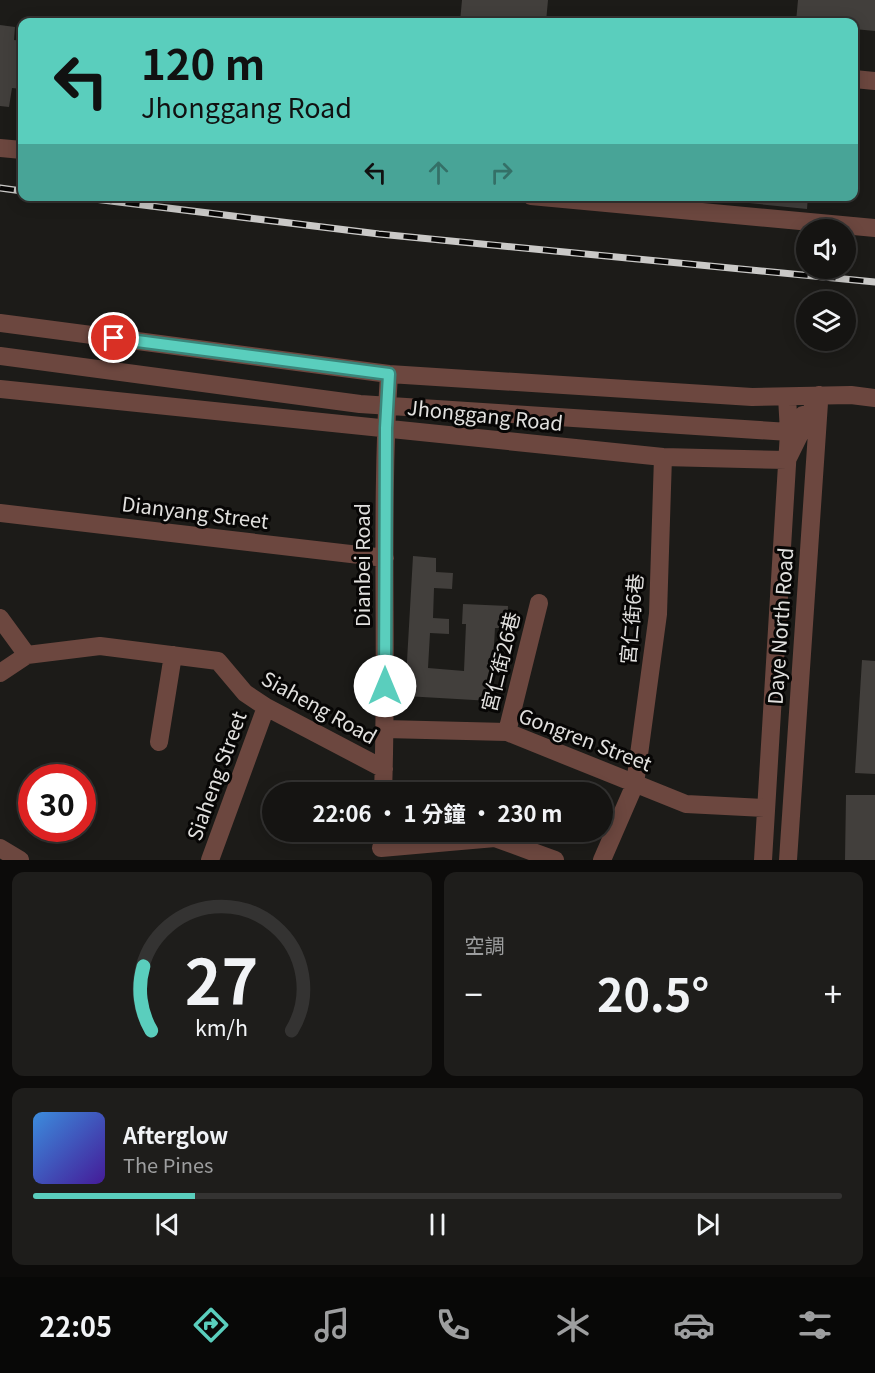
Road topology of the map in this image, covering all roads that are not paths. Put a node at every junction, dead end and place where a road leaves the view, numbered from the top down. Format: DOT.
graph roads {
  1 [pos="858,79"];
  2 [pos="875,81"];
  3 [pos="0,148"];
  4 [pos="18,150"];
  5 [pos="585,201"];
  6 [pos="875,228"];
  7 [pos="0,323"];
  8 [pos="0,356"];
  9 [pos="389,374"];
  10 [pos="0,389"];
  11 [pos="819,395"];
  12 [pos="787,397"];
  13 [pos="875,398"];
  14 [pos="387,407"];
  15 [pos="386,428"];
  16 [pos="789,432"];
  17 [pos="663,457"];
  18 [pos="786,460"];
  19 [pos="0,513"];
  20 [pos="385,558"];
  21 [pos="539,603"];
  22 [pos="0,618"];
  23 [pos="27,655"];
  24 [pos="173,656"];
  25 [pos="0,673"];
  26 [pos="266,706"];
  27 [pos="385,729"];
  28 [pos="507,732"];
  29 [pos="159,742"];
  30 [pos="384,769"];
  31 [pos="383,782"];
  32 [pos="635,784"];
  33 [pos="766,808"];
  34 [pos="381,846"];
  35 [pos="0,848"];
  36 [pos="20,860"];
  37 [pos="210,860"];
  38 [pos="555,860"];
  39 [pos="602,860"];
  40 [pos="763,860"];
  41 [pos="788,860"];
  1 -- 2 [label="street"];
  3 -- 4 [label="street"];
  5 -- 6 [label="street"];
  7 -- 9 [label="street, Jhonggang Road"];
  8 -- 14 [label="street, Jhonggang Road"];
  9 -- 12 [label="street, Jhonggang Road"];
  9 -- 14 [label="street, Dianbei Road"];
  10 -- 15 [label="street, Jhonggang Road"];
  11 -- 12 [label="street, Jhonggang Road"];
  11 -- 13 [label="street, Jhonggang Road"];
  11 -- 16 [label="street"];
  11 -- 18 [label="street"];
  11 -- 41 [label="street, Daye North Road"];
  12 -- 16 [label="street, Daye North Road"];
  14 -- 15 [label="street, Dianbei Road"];
  14 -- 16 [label="street, Jhonggang Road"];
  15 -- 17 [label="street, Jhonggang Road"];
  15 -- 20 [label="street, Dianbei Road"];
  16 -- 18 [label="street, Daye North Road"];
  17 -- 18 [label="street, Jhonggang Road"];
  17 -- 32 [label="street, 宮仁街6巷"];
  18 -- 33 [label="street, Daye North Road"];
  19 -- 20 [label="street, Dianyang Street"];
  20 -- 27 [label="street, Dianbei Road"];
  21 -- 28 [label="street, 宮仁街26巷"];
  22 -- 23 [label="street"];
  23 -- 24 [label="street, Siaheng Road"];
  23 -- 25 [label="street, Siaheng Road"];
  24 -- 26 [label="street, Siaheng Road"];
  24 -- 29 [label="street"];
  26 -- 30 [label="street, Siaheng Road"];
  26 -- 37 [label="street, Siaheng Street"];
  27 -- 28 [label="street, Gongren Street"];
  27 -- 30 [label="street, Dianbei Road"];
  28 -- 32 [label="street, Gongren Street"];
  30 -- 31 [label="street, Dianbei Road"];
  32 -- 33 [label="street, Gongren Street"];
  32 -- 39 [label="street, 宮仁街6巷"];
  33 -- 40 [label="street, Daye North Road"];
  34 -- 38 [label="street"];
  35 -- 36 [label="street"];
}
